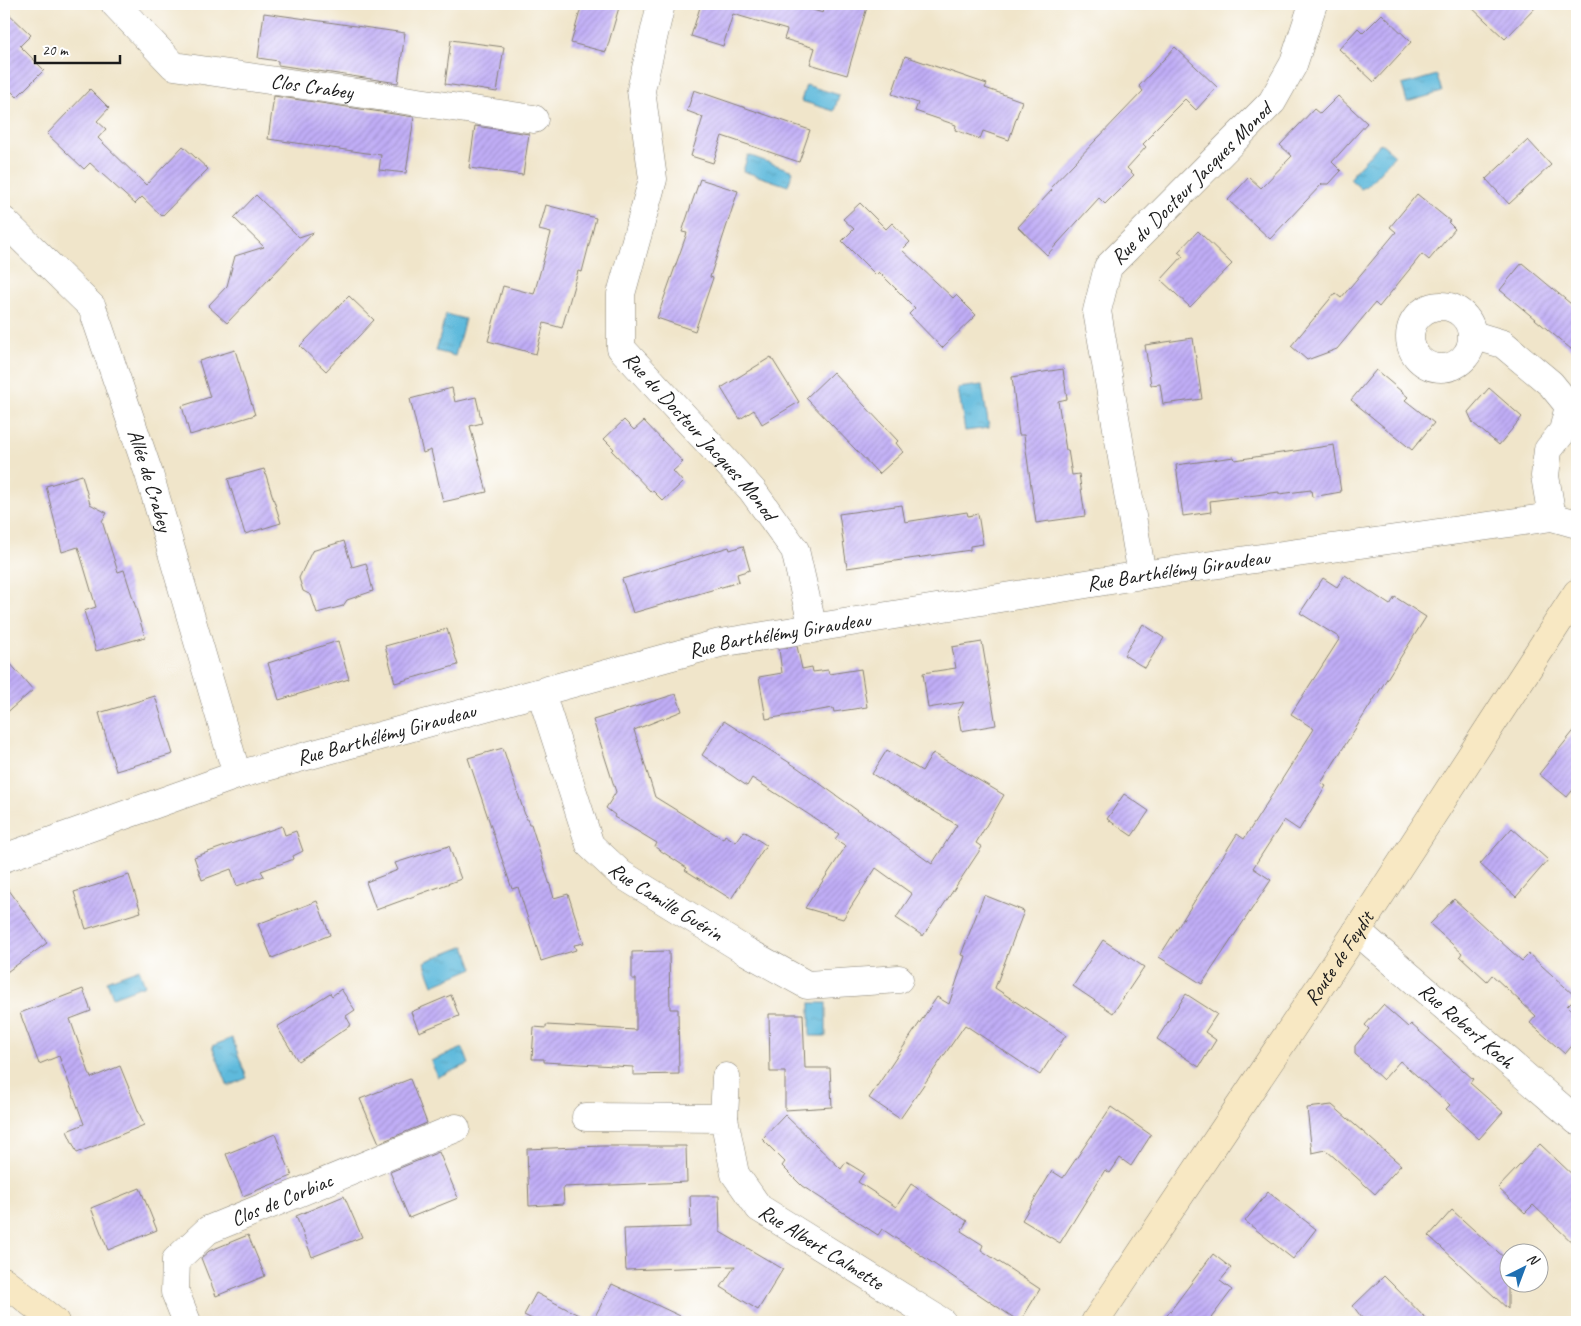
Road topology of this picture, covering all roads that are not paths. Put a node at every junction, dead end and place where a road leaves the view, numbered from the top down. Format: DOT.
graph roads {
  1 [pos="115,4"];
  2 [pos="661,4"];
  3 [pos="1313,4"];
  4 [pos="534,119"];
  5 [pos="4,221"];
  6 [pos="1473,335"];
  7 [pos="1552,517"];
  8 [pos="1577,524"];
  9 [pos="1142,575"];
  10 [pos="1577,593"];
  11 [pos="813,629"];
  12 [pos="541,693"];
  13 [pos="237,775"];
  14 [pos="4,858"];
  15 [pos="1357,931"];
  16 [pos="899,979"];
  17 [pos="726,1077"];
  18 [pos="586,1116"];
  19 [pos="724,1118"];
  20 [pos="1577,1121"];
  21 [pos="456,1128"];
  22 [pos="4,1281"];
  23 [pos="55,1322"];
  24 [pos="188,1322"];
  25 [pos="942,1322"];
  26 [pos="1095,1322"];
  1 -- 4 [label="street, Clos Crabey"];
  2 -- 11 [label="street, Rue du Docteur Jacques Monod"];
  3 -- 9 [label="street, Rue du Docteur Jacques Monod"];
  5 -- 13 [label="street, Allée de Crabey"];
  6 -- 7 [label="street"];
  7 -- 8 [label="street, Rue Barthélémy Giraudeau"];
  7 -- 9 [label="street, Rue Barthélémy Giraudeau"];
  9 -- 11 [label="street, Rue Barthélémy Giraudeau"];
  10 -- 15 [label="street, Route de Feydit"];
  11 -- 12 [label="street, Rue Barthélémy Giraudeau"];
  12 -- 13 [label="street, Rue Barthélémy Giraudeau"];
  12 -- 16 [label="street, Rue Camille Guérin"];
  13 -- 14 [label="street, Rue Barthélémy Giraudeau"];
  15 -- 20 [label="street, Rue Robert Koch"];
  15 -- 26 [label="street, Route de Feydit"];
  17 -- 19 [label="street, Rue Albert Calmette"];
  18 -- 19 [label="street"];
  19 -- 25 [label="street, Rue Albert Calmette"];
  21 -- 24 [label="street, Clos de Corbiac"];
  22 -- 23 [label="street"];
}
